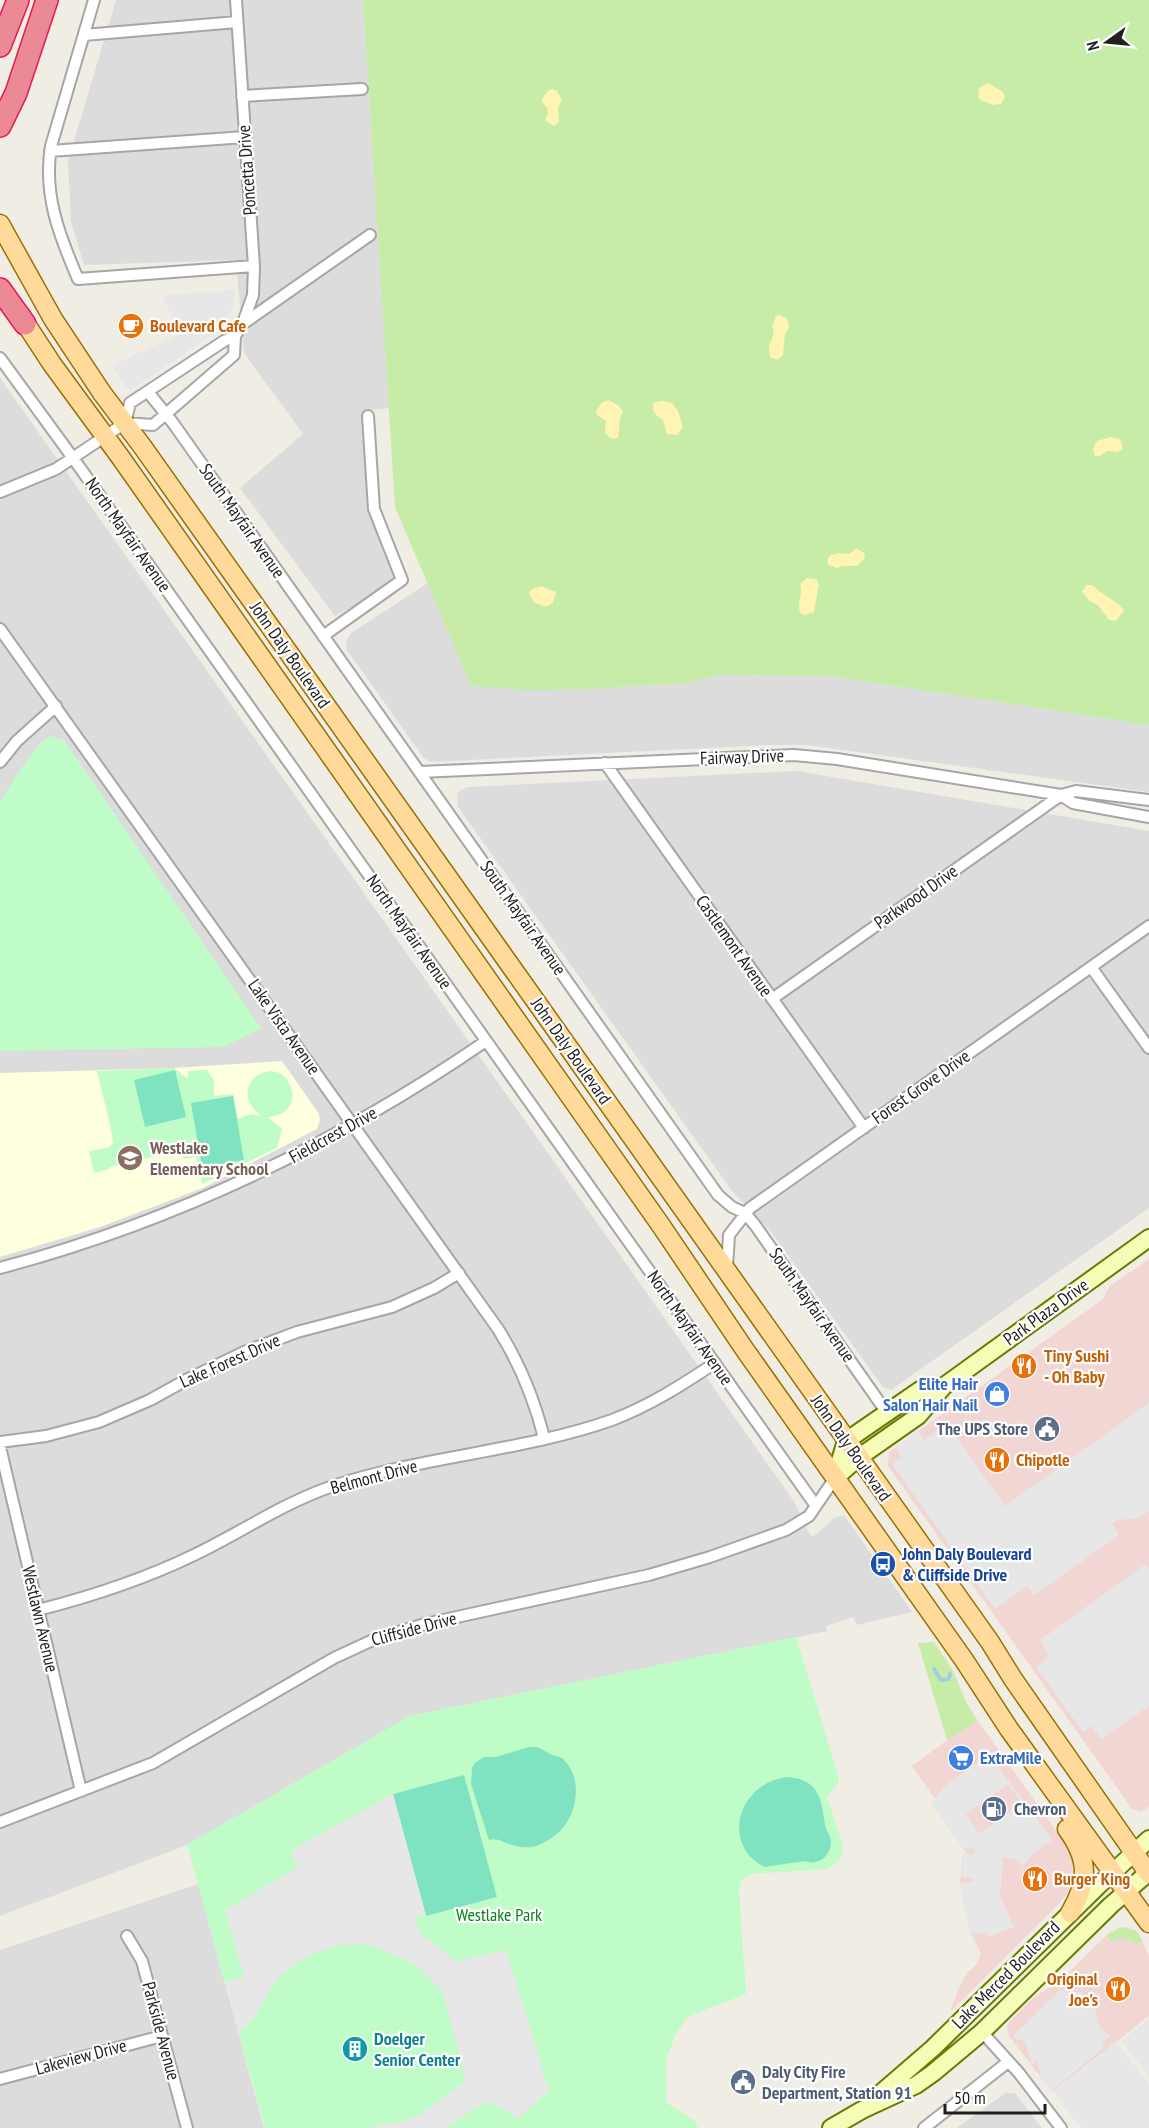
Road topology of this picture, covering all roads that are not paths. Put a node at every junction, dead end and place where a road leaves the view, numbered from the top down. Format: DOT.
graph roads {
  1 [pos="18,0"];
  2 [pos="47,0"];
  3 [pos="94,0"];
  4 [pos="236,0"];
  5 [pos="237,22"];
  6 [pos="84,35"];
  7 [pos="0,46"];
  8 [pos="362,89"];
  9 [pos="242,96"];
  10 [pos="0,126"];
  11 [pos="245,137"];
  12 [pos="50,151"];
  13 [pos="0,224"];
  14 [pos="370,236"];
  15 [pos="254,266"];
  16 [pos="0,282"];
  17 [pos="0,289"];
  18 [pos="243,323"];
  19 [pos="25,324"];
  20 [pos="235,336"];
  21 [pos="0,358"];
  22 [pos="148,392"];
  23 [pos="167,413"];
  24 [pos="368,416"];
  25 [pos="125,423"];
  26 [pos="105,437"];
  27 [pos="73,458"];
  28 [pos="0,492"];
  29 [pos="0,629"];
  30 [pos="323,636"];
  31 [pos="56,706"];
  32 [pos="0,762"];
  33 [pos="605,764"];
  34 [pos="420,772"];
  35 [pos="1061,795"];
  36 [pos="1149,800"];
  37 [pos="1149,817"];
  38 [pos="1149,926"];
  39 [pos="1091,967"];
  40 [pos="772,999"];
  41 [pos="486,1041"];
  42 [pos="1149,1048"];
  43 [pos="354,1124"];
  44 [pos="864,1128"];
  45 [pos="745,1213"];
  46 [pos="1149,1238"];
  47 [pos="0,1268"];
  48 [pos="727,1271"];
  49 [pos="459,1273"];
  50 [pos="715,1363"];
  51 [pos="944,1386"];
  52 [pos="887,1413"];
  53 [pos="544,1438"];
  54 [pos="846,1441"];
  55 [pos="0,1442"];
  56 [pos="0,1447"];
  57 [pos="858,1458"];
  58 [pos="835,1478"];
  59 [pos="816,1506"];
  60 [pos="38,1610"];
  61 [pos="1002,1718"];
  62 [pos="81,1791"];
  63 [pos="0,1822"];
  64 [pos="1149,1839"];
  65 [pos="1134,1852"];
  66 [pos="1112,1872"];
  67 [pos="1149,1873"];
  68 [pos="1126,1892"];
  69 [pos="1070,1913"];
  70 [pos="1149,1923"];
  71 [pos="127,1936"];
  72 [pos="983,1998"];
  73 [pos="982,2032"];
  74 [pos="162,2036"];
  75 [pos="933,2048"];
  76 [pos="1008,2062"];
  77 [pos="0,2079"];
  78 [pos="862,2110"];
  79 [pos="187,2128"];
  80 [pos="831,2128"];
  81 [pos="924,2128"];
  82 [pos="1061,2128"];
  1 -- 7 [label="highway"];
  2 -- 10 [label="highway"];
  3 -- 6 [label="street"];
  4 -- 5 [label="street, Poncetta Drive"];
  5 -- 6 [label="street"];
  5 -- 9 [label="street, Poncetta Drive"];
  6 -- 12 [label="street"];
  8 -- 9 [label="street"];
  9 -- 11 [label="street, Poncetta Drive"];
  11 -- 12 [label="street"];
  11 -- 15 [label="street, Poncetta Drive"];
  12 -- 15 [label="street"];
  13 -- 25 [label="main road, John Daly Boulevard"];
  14 -- 18 [label="street"];
  15 -- 18 [label="street, Poncetta Drive"];
  16 -- 19 [label="main road, John Daly Boulevard"];
  17 -- 19 [label="highway"];
  18 -- 20 [label="street, Poncetta Drive"];
  19 -- 26 [label="main road, John Daly Boulevard"];
  20 -- 22 [label="street, Poncetta Drive"];
  20 -- 23 [label="street, Poncetta Drive"];
  21 -- 27 [label="street, North Mayfair Avenue"];
  22 -- 23 [label="street, South Mayfair Avenue"];
  22 -- 25 [label="street, Poncetta Drive"];
  23 -- 25 [label="street, Poncetta Drive"];
  23 -- 30 [label="street, South Mayfair Avenue"];
  24 -- 30 [label="street"];
  25 -- 26 [label="street"];
  25 -- 48 [label="main road, John Daly Boulevard"];
  26 -- 27 [label="street"];
  26 -- 58 [label="main road, John Daly Boulevard"];
  27 -- 28 [label="street"];
  27 -- 41 [label="street, North Mayfair Avenue"];
  29 -- 31 [label="street, Lake Vista Avenue"];
  30 -- 34 [label="street, South Mayfair Avenue"];
  31 -- 32 [label="street"];
  31 -- 43 [label="street, Lake Vista Avenue"];
  33 -- 34 [label="street, Fairway Drive"];
  33 -- 35 [label="street, Fairway Drive"];
  33 -- 40 [label="street, Castlemont Avenue"];
  34 -- 45 [label="street, South Mayfair Avenue"];
  35 -- 36 [label="street, Fairway Drive"];
  35 -- 37 [label="street, Fairway Drive"];
  35 -- 40 [label="street, Parkwood Drive"];
  38 -- 39 [label="street, Forest Grove Drive"];
  39 -- 42 [label="street"];
  39 -- 44 [label="street, Forest Grove Drive"];
  40 -- 44 [label="street, Castlemont Avenue"];
  41 -- 43 [label="street, Fieldcrest Drive"];
  41 -- 50 [label="street, North Mayfair Avenue"];
  43 -- 47 [label="street, Fieldcrest Drive"];
  43 -- 49 [label="street, Lake Vista Avenue"];
  44 -- 45 [label="street, Forest Grove Drive"];
  45 -- 48 [label="street, Forest Grove Drive"];
  45 -- 52 [label="street, South Mayfair Avenue"];
  46 -- 51 [label="main road, Park Plaza Drive"];
  48 -- 54 [label="main road, John Daly Boulevard"];
  49 -- 53 [label="street, Lake Vista Avenue"];
  49 -- 55 [label="street, Lake Forest Drive"];
  50 -- 53 [label="street, Belmont Drive"];
  50 -- 59 [label="street, North Mayfair Avenue"];
  51 -- 52 [label="main road, Park Plaza Drive"];
  51 -- 57 [label="main road, Park Plaza Drive"];
  52 -- 54 [label="main road, Park Plaza Drive"];
  53 -- 60 [label="street, Belmont Drive"];
  54 -- 57 [label="main road, John Daly Boulevard"];
  54 -- 58 [label="main road"];
  56 -- 60 [label="street, Westlawn Avenue"];
  57 -- 58 [label="main road, Park Plaza Drive"];
  57 -- 65 [label="main road, John Daly Boulevard"];
  58 -- 59 [label="street, Cliffside Drive"];
  58 -- 61 [label="main road, John Daly Boulevard"];
  59 -- 62 [label="street, Cliffside Drive"];
  60 -- 62 [label="street, Westlawn Avenue"];
  61 -- 66 [label="main road, John Daly Boulevard"];
  61 -- 69 [label="main road"];
  62 -- 63 [label="street, Cliffside Drive"];
  64 -- 65 [label="main road, Lake Merced Boulevard"];
  65 -- 66 [label="main road, Lake Merced Boulevard"];
  65 -- 67 [label="main road, John Daly Boulevard"];
  66 -- 68 [label="main road, John Daly Boulevard"];
  66 -- 69 [label="main road, Lake Merced Boulevard"];
  67 -- 68 [label="main road, Lake Merced Boulevard"];
  68 -- 70 [label="main road, John Daly Boulevard"];
  68 -- 73 [label="main road, Lake Merced Boulevard"];
  69 -- 72 [label="main road, Lake Merced Boulevard"];
  71 -- 74 [label="street, Parkside Avenue"];
  72 -- 73 [label="main road"];
  72 -- 75 [label="main road, Lake Merced Boulevard"];
  73 -- 75 [label="main road"];
  73 -- 76 [label="street"];
  73 -- 78 [label="main road, Lake Merced Boulevard"];
  74 -- 77 [label="street, Lakeview Drive"];
  74 -- 79 [label="street, Parkside Avenue"];
  75 -- 78 [label="main road, Lake Merced Boulevard"];
  76 -- 81 [label="street"];
  76 -- 82 [label="street"];
  78 -- 80 [label="main road, Lake Merced Boulevard"];
}
